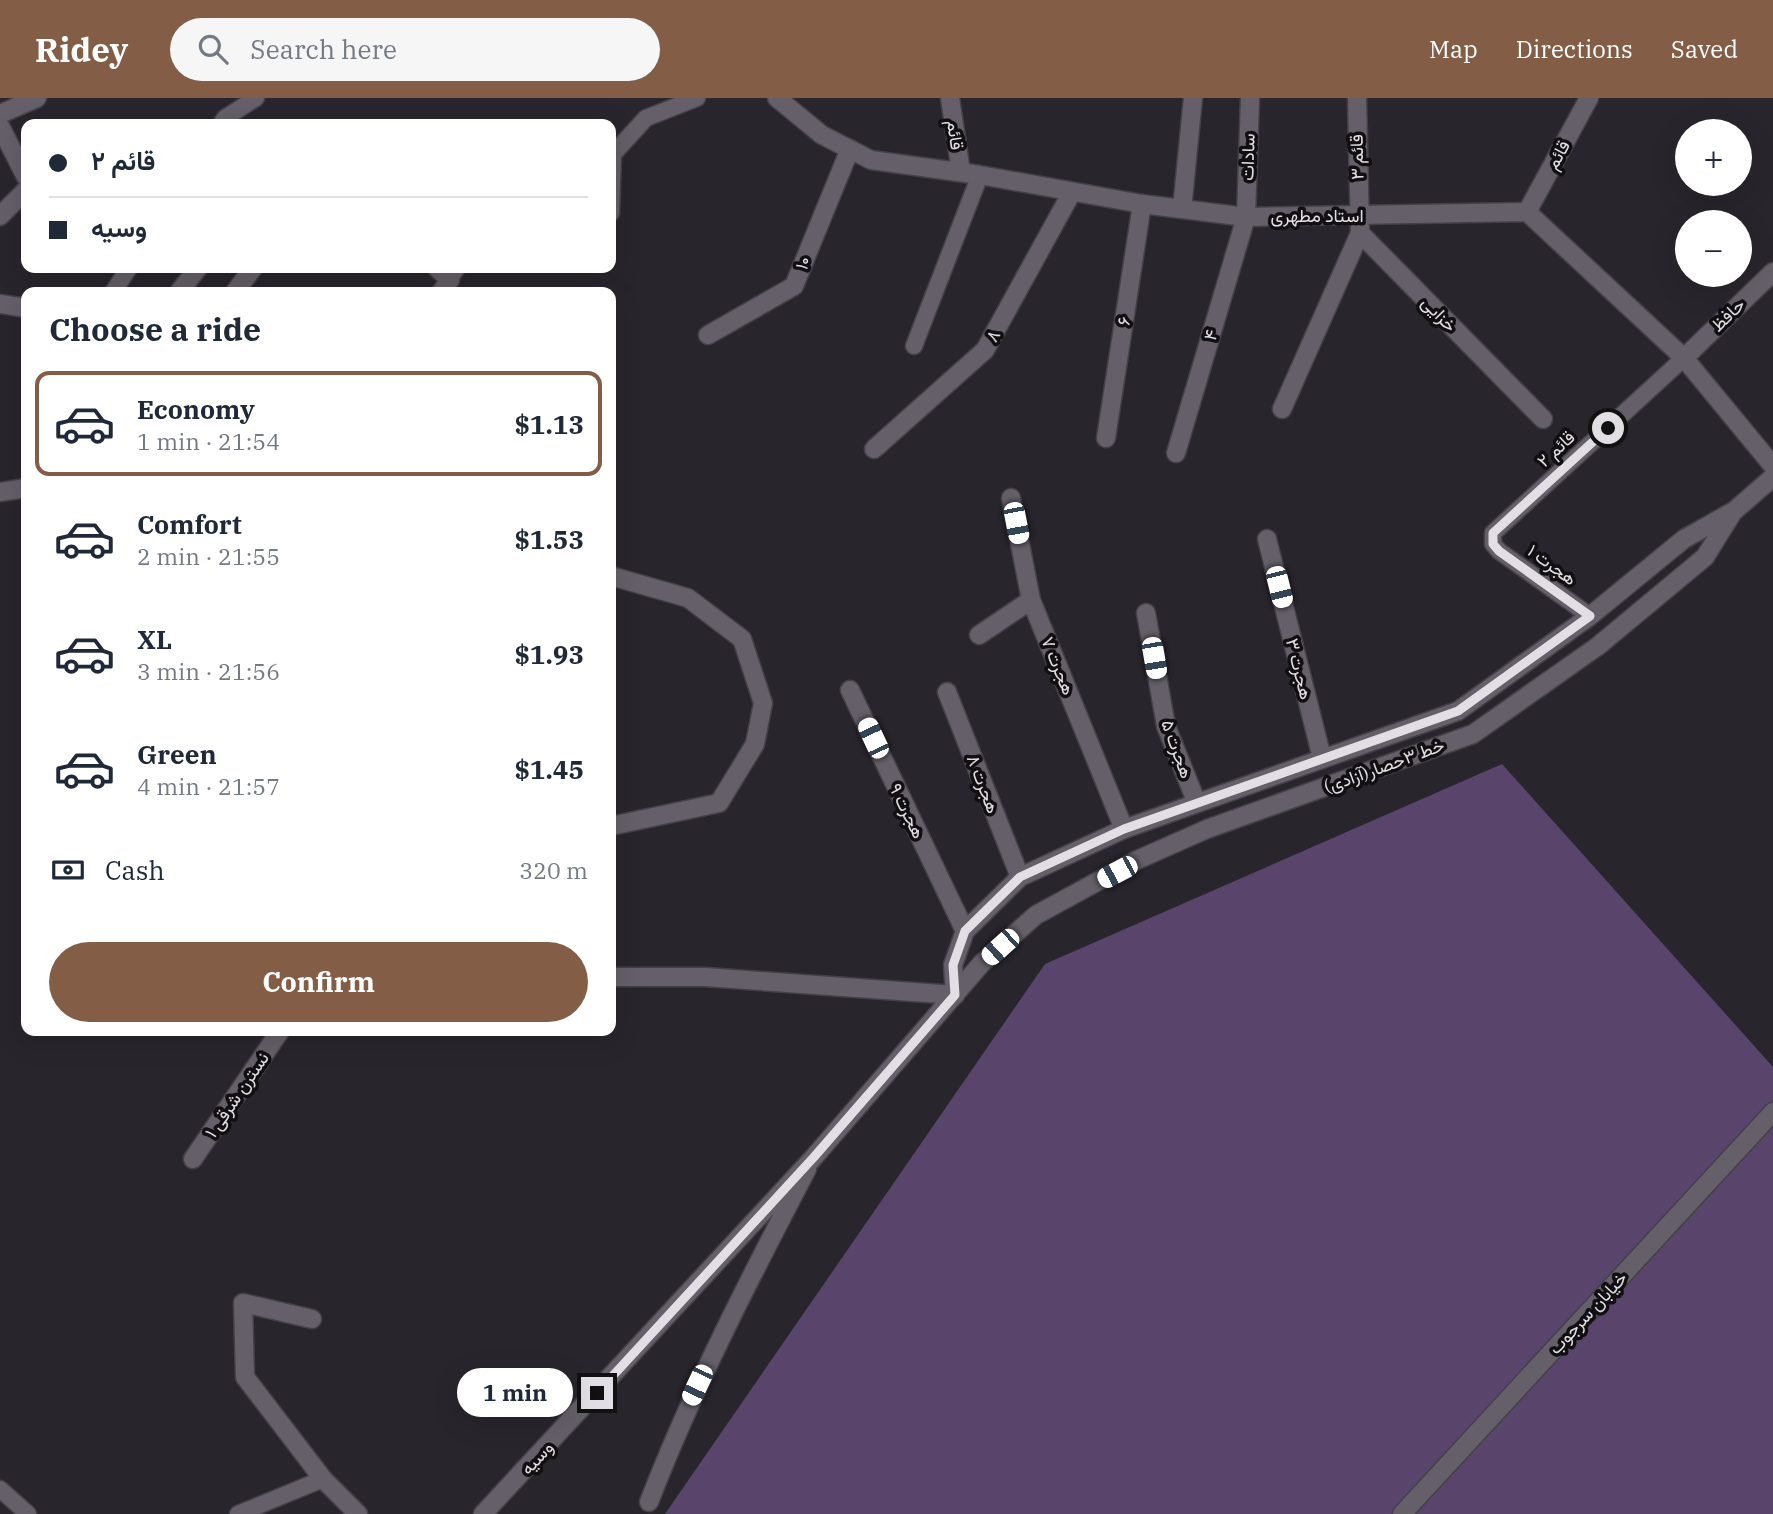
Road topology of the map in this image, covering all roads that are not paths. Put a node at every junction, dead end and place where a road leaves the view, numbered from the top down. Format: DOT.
graph roads {
  1 [pos="37,98"];
  2 [pos="256,98"];
  3 [pos="697,98"];
  4 [pos="777,98"];
  5 [pos="950,98"];
  6 [pos="1193,98"];
  7 [pos="1250,98"];
  8 [pos="1357,98"];
  9 [pos="1589,98"];
  10 [pos="0,114"];
  11 [pos="224,119"];
  12 [pos="0,126"];
  13 [pos="850,149"];
  14 [pos="616,151"];
  15 [pos="21,167"];
  16 [pos="961,172"];
  17 [pos="980,175"];
  18 [pos="1072,192"];
  19 [pos="21,195"];
  20 [pos="1142,204"];
  21 [pos="1182,209"];
  22 [pos="1527,212"];
  23 [pos="0,216"];
  24 [pos="1246,216"];
  25 [pos="1359,224"];
  26 [pos="1773,272"];
  27 [pos="194,273"];
  28 [pos="183,287"];
  29 [pos="0,304"];
  30 [pos="21,307"];
  31 [pos="708,335"];
  32 [pos="914,346"];
  33 [pos="1684,358"];
  34 [pos="1282,409"];
  35 [pos="1543,419"];
  36 [pos="1106,438"];
  37 [pos="874,449"];
  38 [pos="1176,453"];
  39 [pos="1773,466"];
  40 [pos="1773,477"];
  41 [pos="21,489"];
  42 [pos="0,492"];
  43 [pos="1011,498"];
  44 [pos="1732,512"];
  45 [pos="1267,539"];
  46 [pos="1493,544"];
  47 [pos="616,577"];
  48 [pos="1031,600"];
  49 [pos="1146,613"];
  50 [pos="1590,616"];
  51 [pos="979,635"];
  52 [pos="850,690"];
  53 [pos="947,692"];
  54 [pos="1322,758"];
  55 [pos="1196,802"];
  56 [pos="616,825"];
  57 [pos="1124,829"];
  58 [pos="1020,877"];
  59 [pos="965,931"];
  60 [pos="616,977"];
  61 [pos="955,995"];
  62 [pos="277,1036"];
  63 [pos="1773,1112"];
  64 [pos="814,1157"];
  65 [pos="193,1159"];
  66 [pos="312,1319"];
  67 [pos="323,1479"];
  68 [pos="0,1489"];
  69 [pos="649,1502"];
  70 [pos="486,1513"];
  71 [pos="28,1514"];
  72 [pos="238,1514"];
  73 [pos="358,1514"];
  74 [pos="1402,1514"];
  1 -- 10 [label="street"];
  2 -- 11 [label="lane"];
  3 -- 14 [label="lane"];
  4 -- 13 [label="street, استاد مطهری"];
  5 -- 16 [label="street, قائم"];
  6 -- 21 [label="street"];
  7 -- 24 [label="street, سادات"];
  8 -- 25 [label="street, قائم ۳"];
  9 -- 22 [label="street, قائم"];
  12 -- 15 [label="street"];
  13 -- 16 [label="street, استاد مطهری"];
  13 -- 31 [label="street, ۱۰"];
  16 -- 17 [label="street, استاد مطهری"];
  17 -- 18 [label="street, استاد مطهری"];
  17 -- 32 [label="lane"];
  18 -- 20 [label="street, استاد مطهری"];
  18 -- 37 [label="street, ۸"];
  19 -- 23 [label="street"];
  20 -- 21 [label="street, استاد مطهری"];
  20 -- 36 [label="street, ۶"];
  21 -- 24 [label="street, استاد مطهری"];
  22 -- 25 [label="street, استاد مطهری"];
  22 -- 33 [label="street"];
  24 -- 25 [label="street, استاد مطهری"];
  24 -- 38 [label="street, ۴"];
  25 -- 34 [label="street"];
  25 -- 35 [label="street, خزایی"];
  26 -- 33 [label="street, حافظ"];
  27 -- 28 [label="street"];
  29 -- 30 [label="street"];
  33 -- 39 [label="street"];
  33 -- 46 [label="lane, قائم ۲"];
  40 -- 44 [label="street, خط ۳حصار(آزادی)"];
  41 -- 42 [label="street"];
  43 -- 48 [label="street, هجرت ۷"];
  44 -- 50 [label="street"];
  44 -- 61 [label="street, خط ۳حصار(آزادی)"];
  45 -- 54 [label="street, هجرت ۳"];
  46 -- 50 [label="lane, هجرت ۱"];
  47 -- 56 [label="street"];
  48 -- 51 [label="street"];
  48 -- 57 [label="street, هجرت ۷"];
  49 -- 55 [label="street, هجرت ۵"];
  50 -- 54 [label="street"];
  52 -- 59 [label="street, هجرت ۹"];
  53 -- 58 [label="street, هجرت ۸"];
  54 -- 55 [label="street"];
  55 -- 57 [label="street"];
  57 -- 58 [label="street"];
  58 -- 59 [label="street"];
  59 -- 61 [label="street"];
  60 -- 61 [label="street"];
  61 -- 64 [label="street, وسیه"];
  62 -- 65 [label="street, نسترن شرقی ۱"];
  63 -- 74 [label="street, خیابان سرجوب"];
  64 -- 69 [label="street"];
  64 -- 70 [label="street, وسیه"];
  66 -- 67 [label="street"];
  67 -- 72 [label="lane"];
  67 -- 73 [label="street"];
  68 -- 71 [label="lane"];
}
